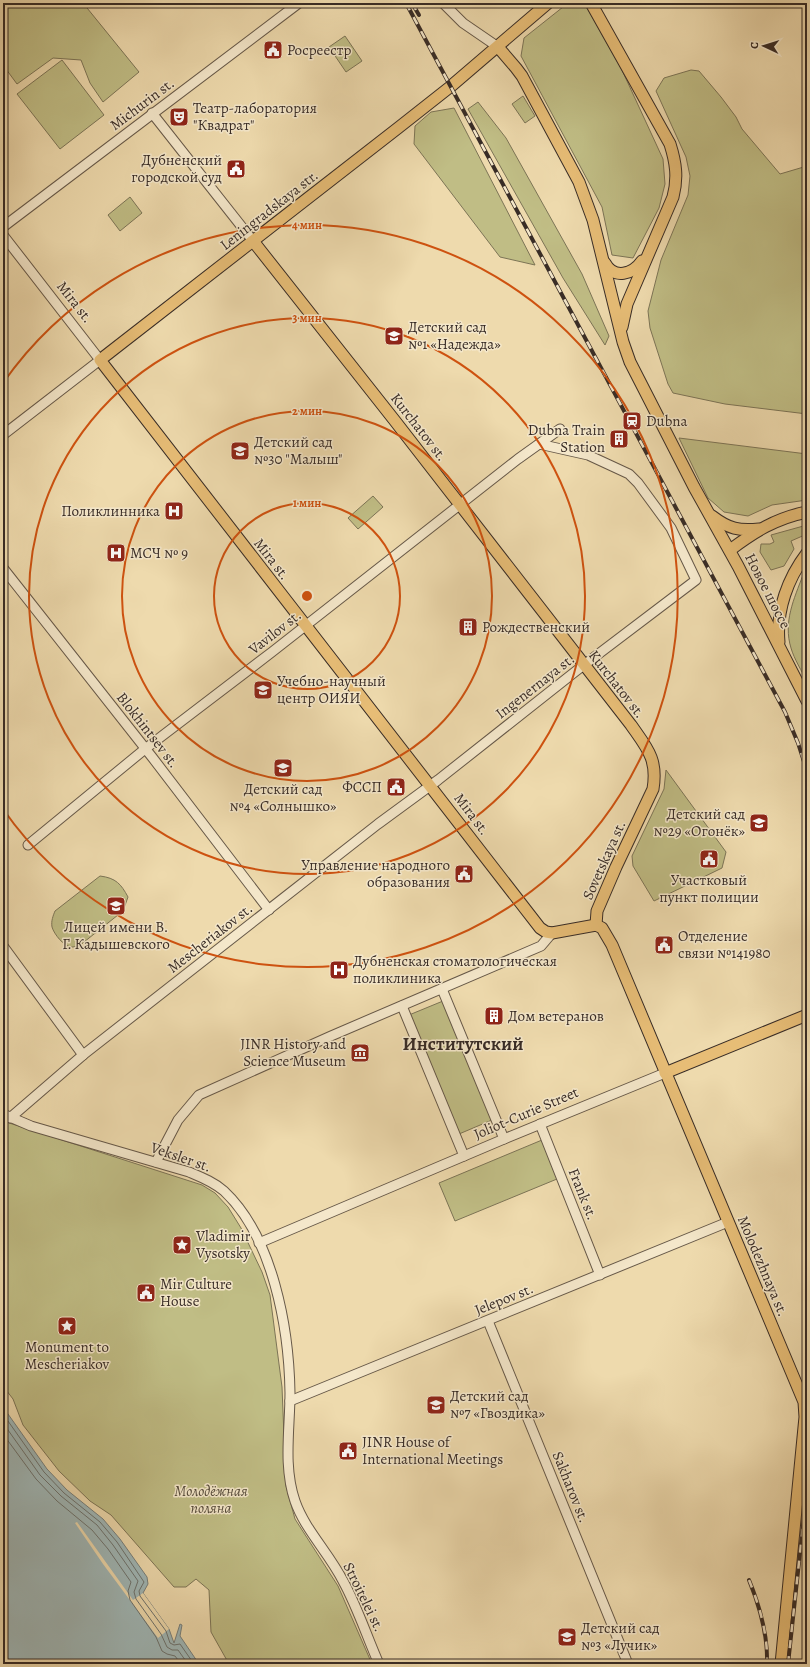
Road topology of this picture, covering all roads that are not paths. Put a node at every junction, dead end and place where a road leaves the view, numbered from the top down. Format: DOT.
graph roads {
  1 [pos="299,3"];
  2 [pos="443,3"];
  3 [pos="548,3"];
  4 [pos="591,3"];
  5 [pos="498,47"];
  6 [pos="152,113"];
  7 [pos="3,227"];
  8 [pos="3,235"];
  9 [pos="253,241"];
  10 [pos="651,249"];
  11 [pos="604,262"];
  12 [pos="621,334"];
  13 [pos="100,360"];
  14 [pos="560,429"];
  15 [pos="3,435"];
  16 [pos="538,444"];
  17 [pos="459,505"];
  18 [pos="807,512"];
  19 [pos="709,514"];
  20 [pos="760,529"];
  21 [pos="730,550"];
  22 [pos="807,553"];
  23 [pos="3,568"];
  24 [pos="783,602"];
  25 [pos="762,612"];
  26 [pos="306,626"];
  27 [pos="780,646"];
  28 [pos="584,665"];
  29 [pos="807,701"];
  30 [pos="145,749"];
  31 [pos="654,765"];
  32 [pos="431,785"];
  33 [pos="28,845"];
  34 [pos="269,910"];
  35 [pos="596,925"];
  36 [pos="552,933"];
  37 [pos="3,946"];
  38 [pos="442,989"];
  39 [pos="402,1006"];
  40 [pos="807,1015"];
  41 [pos="83,1055"];
  42 [pos="665,1073"];
  43 [pos="6,1116"];
  44 [pos="540,1124"];
  45 [pos="504,1138"];
  46 [pos="464,1156"];
  47 [pos="156,1162"];
  48 [pos="728,1222"];
  49 [pos="259,1243"];
  50 [pos="600,1275"];
  51 [pos="488,1321"];
  52 [pos="290,1401"];
  53 [pos="379,1664"];
  54 [pos="628,1664"];
  55 [pos="781,1664"];
  1 -- 6 [label="street, Michurin st."];
  2 -- 5 [label="street"];
  3 -- 5 [label="main road, Leningradskaya str."];
  4 -- 10 [label="main road"];
  5 -- 9 [label="main road, Leningradskaya str."];
  5 -- 11 [label="main road, Новое шоссе"];
  6 -- 7 [label="street, Michurin st."];
  6 -- 9 [label="street, Kurchatov st."];
  8 -- 13 [label="street, Mira st."];
  9 -- 13 [label="main road, Leningradskaya str."];
  9 -- 17 [label="main road, Kurchatov st."];
  10 -- 11 [label="main road"];
  10 -- 12 [label="main road"];
  11 -- 12 [label="main road, Новое шоссе"];
  12 -- 19 [label="main road, Новое шоссе"];
  13 -- 15 [label="street, Leningradskaya str."];
  13 -- 26 [label="main road, Mira st."];
  14 -- 16 [label="street, Vavilov st."];
  16 -- 17 [label="street, Vavilov st."];
  16 -- 28 [label="street, Ingenernaya st."];
  17 -- 26 [label="street, Vavilov st."];
  17 -- 28 [label="main road, Kurchatov st."];
  18 -- 20 [label="main road"];
  19 -- 20 [label="main road"];
  19 -- 21 [label="main road, Новое шоссе"];
  20 -- 21 [label="main road"];
  21 -- 25 [label="main road, Новое шоссе"];
  22 -- 24 [label="main road"];
  23 -- 30 [label="street, Blokhintsev st."];
  24 -- 25 [label="main road"];
  24 -- 27 [label="main road"];
  25 -- 27 [label="main road, Новое шоссе"];
  26 -- 30 [label="street, Vavilov st."];
  26 -- 32 [label="main road, Mira st."];
  27 -- 29 [label="main road, Новое шоссе"];
  28 -- 31 [label="main road, Kurchatov st."];
  28 -- 32 [label="street, Ingenernaya st."];
  30 -- 33 [label="street, Vavilov st."];
  30 -- 34 [label="street, Blokhintsev st."];
  31 -- 35 [label="main road, Sovetskaya st."];
  32 -- 34 [label="street, Mescheriakov st."];
  32 -- 36 [label="main road, Mira st."];
  34 -- 41 [label="street, Mescheriakov st."];
  35 -- 36 [label="main road"];
  35 -- 42 [label="main road, Molodezhnaya st."];
  36 -- 38 [label="street"];
  37 -- 41 [label="street"];
  38 -- 39 [label="street"];
  38 -- 45 [label="street"];
  39 -- 46 [label="street"];
  39 -- 47 [label="street"];
  40 -- 42 [label="main road, Joliot-Curie Street"];
  41 -- 43 [label="street, Mescheriakov st."];
  42 -- 44 [label="street, Joliot-Curie Street"];
  42 -- 48 [label="main road, Molodezhnaya st."];
  43 -- 47 [label="street, Veksler st."];
  44 -- 45 [label="street, Joliot-Curie Street"];
  44 -- 50 [label="street, Frank st."];
  45 -- 46 [label="street, Joliot-Curie Street"];
  46 -- 49 [label="street, Joliot-Curie Street"];
  47 -- 49 [label="street, Veksler st."];
  48 -- 50 [label="street, Jelepov st."];
  48 -- 55 [label="main road, Molodezhnaya st."];
  49 -- 52 [label="street, Veksler st."];
  50 -- 51 [label="street, Jelepov st."];
  51 -- 52 [label="street, Jelepov st."];
  51 -- 54 [label="street, Sakharov st."];
  52 -- 53 [label="street, Stroitelei st."];
}
